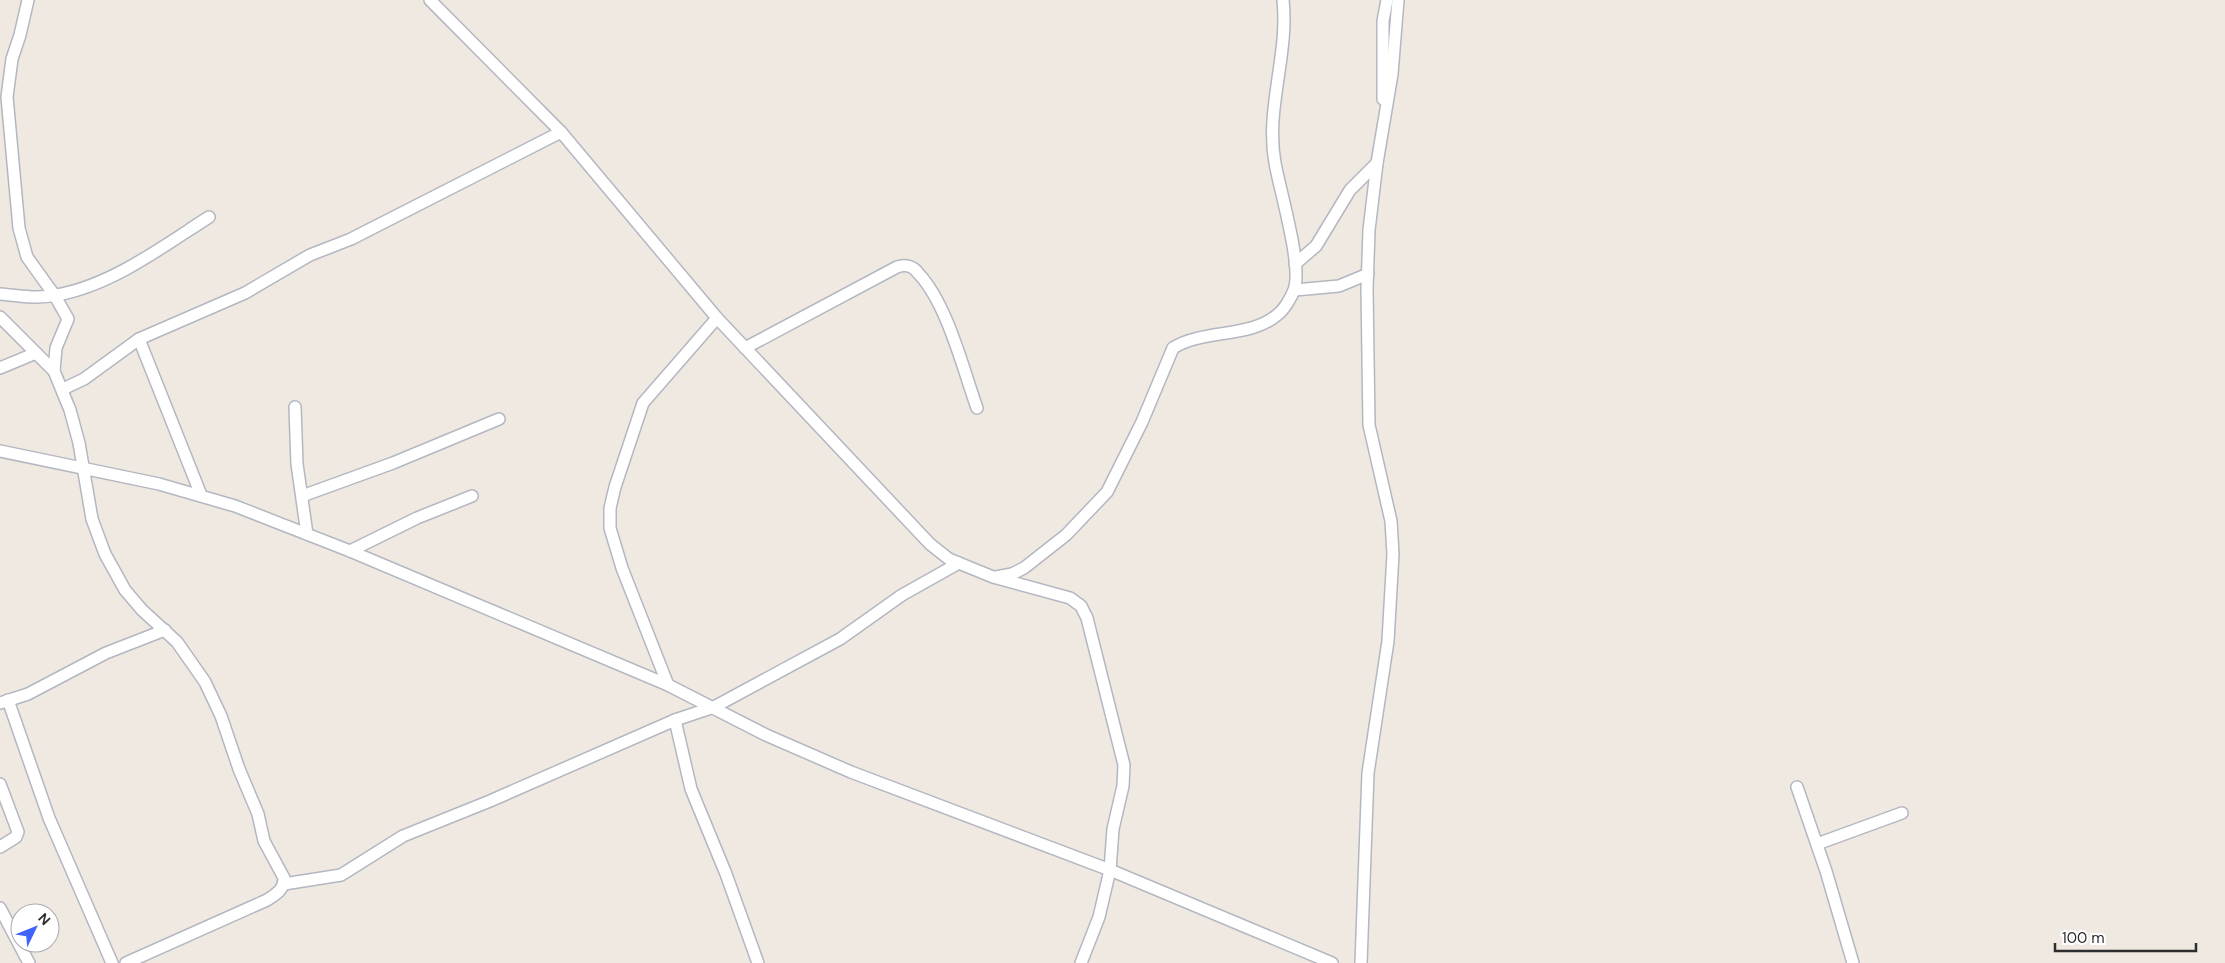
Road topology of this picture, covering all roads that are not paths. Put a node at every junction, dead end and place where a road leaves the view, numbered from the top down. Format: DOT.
graph roads {
  1 [pos="28,0"];
  2 [pos="430,0"];
  3 [pos="1283,0"];
  4 [pos="1387,0"];
  5 [pos="1398,0"];
  6 [pos="12,59"];
  7 [pos="0,67"];
  8 [pos="1384,126"];
  9 [pos="561,132"];
  10 [pos="1376,163"];
  11 [pos="209,217"];
  12 [pos="1296,264"];
  13 [pos="1368,274"];
  14 [pos="1295,290"];
  15 [pos="0,294"];
  16 [pos="56,296"];
  17 [pos="0,317"];
  18 [pos="717,318"];
  19 [pos="139,339"];
  20 [pos="745,348"];
  21 [pos="36,353"];
  22 [pos="0,368"];
  23 [pos="54,371"];
  24 [pos="63,389"];
  25 [pos="295,407"];
  26 [pos="977,408"];
  27 [pos="500,419"];
  28 [pos="0,451"];
  29 [pos="83,468"];
  30 [pos="201,495"];
  31 [pos="302,496"];
  32 [pos="472,496"];
  33 [pos="307,534"];
  34 [pos="350,551"];
  35 [pos="960,563"];
  36 [pos="993,577"];
  37 [pos="165,630"];
  38 [pos="668,685"];
  39 [pos="4,702"];
  40 [pos="714,707"];
  41 [pos="675,720"];
  42 [pos="0,784"];
  43 [pos="1797,787"];
  44 [pos="1902,812"];
  45 [pos="1817,844"];
  46 [pos="0,846"];
  47 [pos="1110,870"];
  48 [pos="284,884"];
  49 [pos="0,908"];
  50 [pos="1085,960"];
  51 [pos="29,963"];
  52 [pos="112,963"];
  53 [pos="126,963"];
  54 [pos="758,963"];
  55 [pos="1332,963"];
  56 [pos="1361,963"];
  57 [pos="1853,963"];
  1 -- 6 [label="street"];
  2 -- 9 [label="street"];
  3 -- 12 [label="street"];
  4 -- 8 [label="street"];
  5 -- 8 [label="street"];
  6 -- 7 [label="street"];
  6 -- 16 [label="street"];
  8 -- 10 [label="street"];
  9 -- 18 [label="street"];
  9 -- 19 [label="street"];
  10 -- 12 [label="street"];
  10 -- 13 [label="street"];
  11 -- 16 [label="street"];
  12 -- 14 [label="street"];
  13 -- 14 [label="street"];
  13 -- 56 [label="street"];
  14 -- 36 [label="street"];
  15 -- 16 [label="street"];
  16 -- 23 [label="street"];
  17 -- 21 [label="street"];
  18 -- 20 [label="street"];
  18 -- 38 [label="street"];
  19 -- 24 [label="street"];
  19 -- 30 [label="street"];
  20 -- 26 [label="street"];
  20 -- 35 [label="street"];
  21 -- 22 [label="street"];
  21 -- 23 [label="street"];
  23 -- 24 [label="street"];
  24 -- 29 [label="street"];
  25 -- 31 [label="street"];
  27 -- 31 [label="street"];
  28 -- 29 [label="street"];
  29 -- 30 [label="street"];
  29 -- 37 [label="street"];
  30 -- 33 [label="street"];
  31 -- 33 [label="street"];
  32 -- 34 [label="street"];
  33 -- 34 [label="street"];
  34 -- 38 [label="street"];
  35 -- 36 [label="street"];
  35 -- 40 [label="street"];
  36 -- 47 [label="street"];
  37 -- 39 [label="street"];
  37 -- 48 [label="street"];
  38 -- 40 [label="street"];
  39 -- 52 [label="street"];
  40 -- 41 [label="street"];
  40 -- 47 [label="street"];
  41 -- 48 [label="street"];
  41 -- 54 [label="street"];
  42 -- 46 [label="street"];
  43 -- 45 [label="street"];
  44 -- 45 [label="street"];
  45 -- 57 [label="street"];
  47 -- 50 [label="street"];
  47 -- 55 [label="street"];
  48 -- 53 [label="street"];
  49 -- 51 [label="street"];
}
